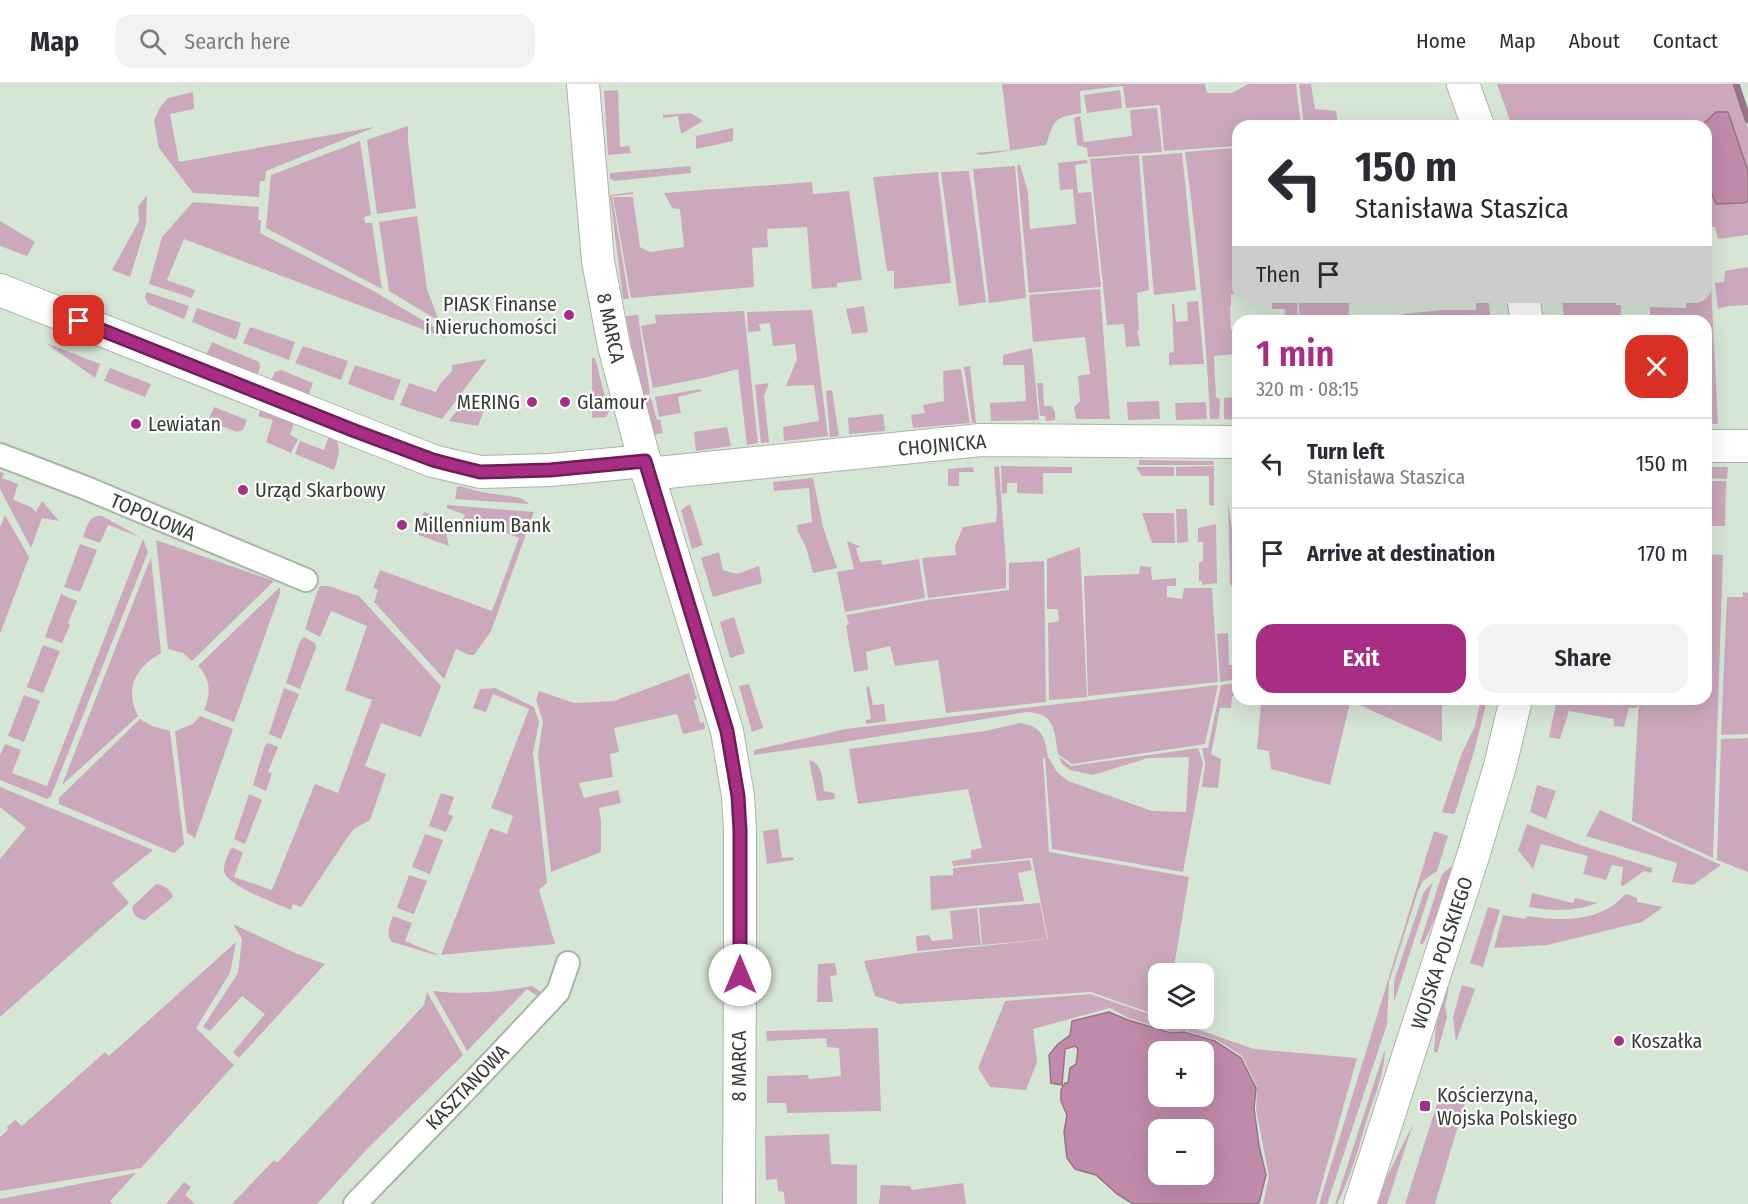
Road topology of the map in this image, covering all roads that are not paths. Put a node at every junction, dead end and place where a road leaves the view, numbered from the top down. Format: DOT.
graph roads {
  1 [pos="583,84"];
  2 [pos="1463,84"];
  3 [pos="1477,120"];
  4 [pos="0,290"];
  5 [pos="1232,442"];
  6 [pos="1712,446"];
  7 [pos="1748,446"];
  8 [pos="0,455"];
  9 [pos="646,467"];
  10 [pos="306,580"];
  11 [pos="1515,705"];
  12 [pos="568,963"];
  13 [pos="355,1204"];
  14 [pos="739,1204"];
  15 [pos="1360,1204"];
  1 -- 9 [label="street, 8 MARCA"];
  2 -- 3 [label="street"];
  4 -- 9 [label="street, CHOJNICKA"];
  5 -- 9 [label="street, CHOJNICKA"];
  6 -- 7 [label="street"];
  8 -- 10 [label="street, TOPOLOWA"];
  9 -- 14 [label="street, 8 MARCA"];
  11 -- 15 [label="street, WOJSKA POLSKIEGO"];
  12 -- 13 [label="street, KASZTANOWA"];
}
